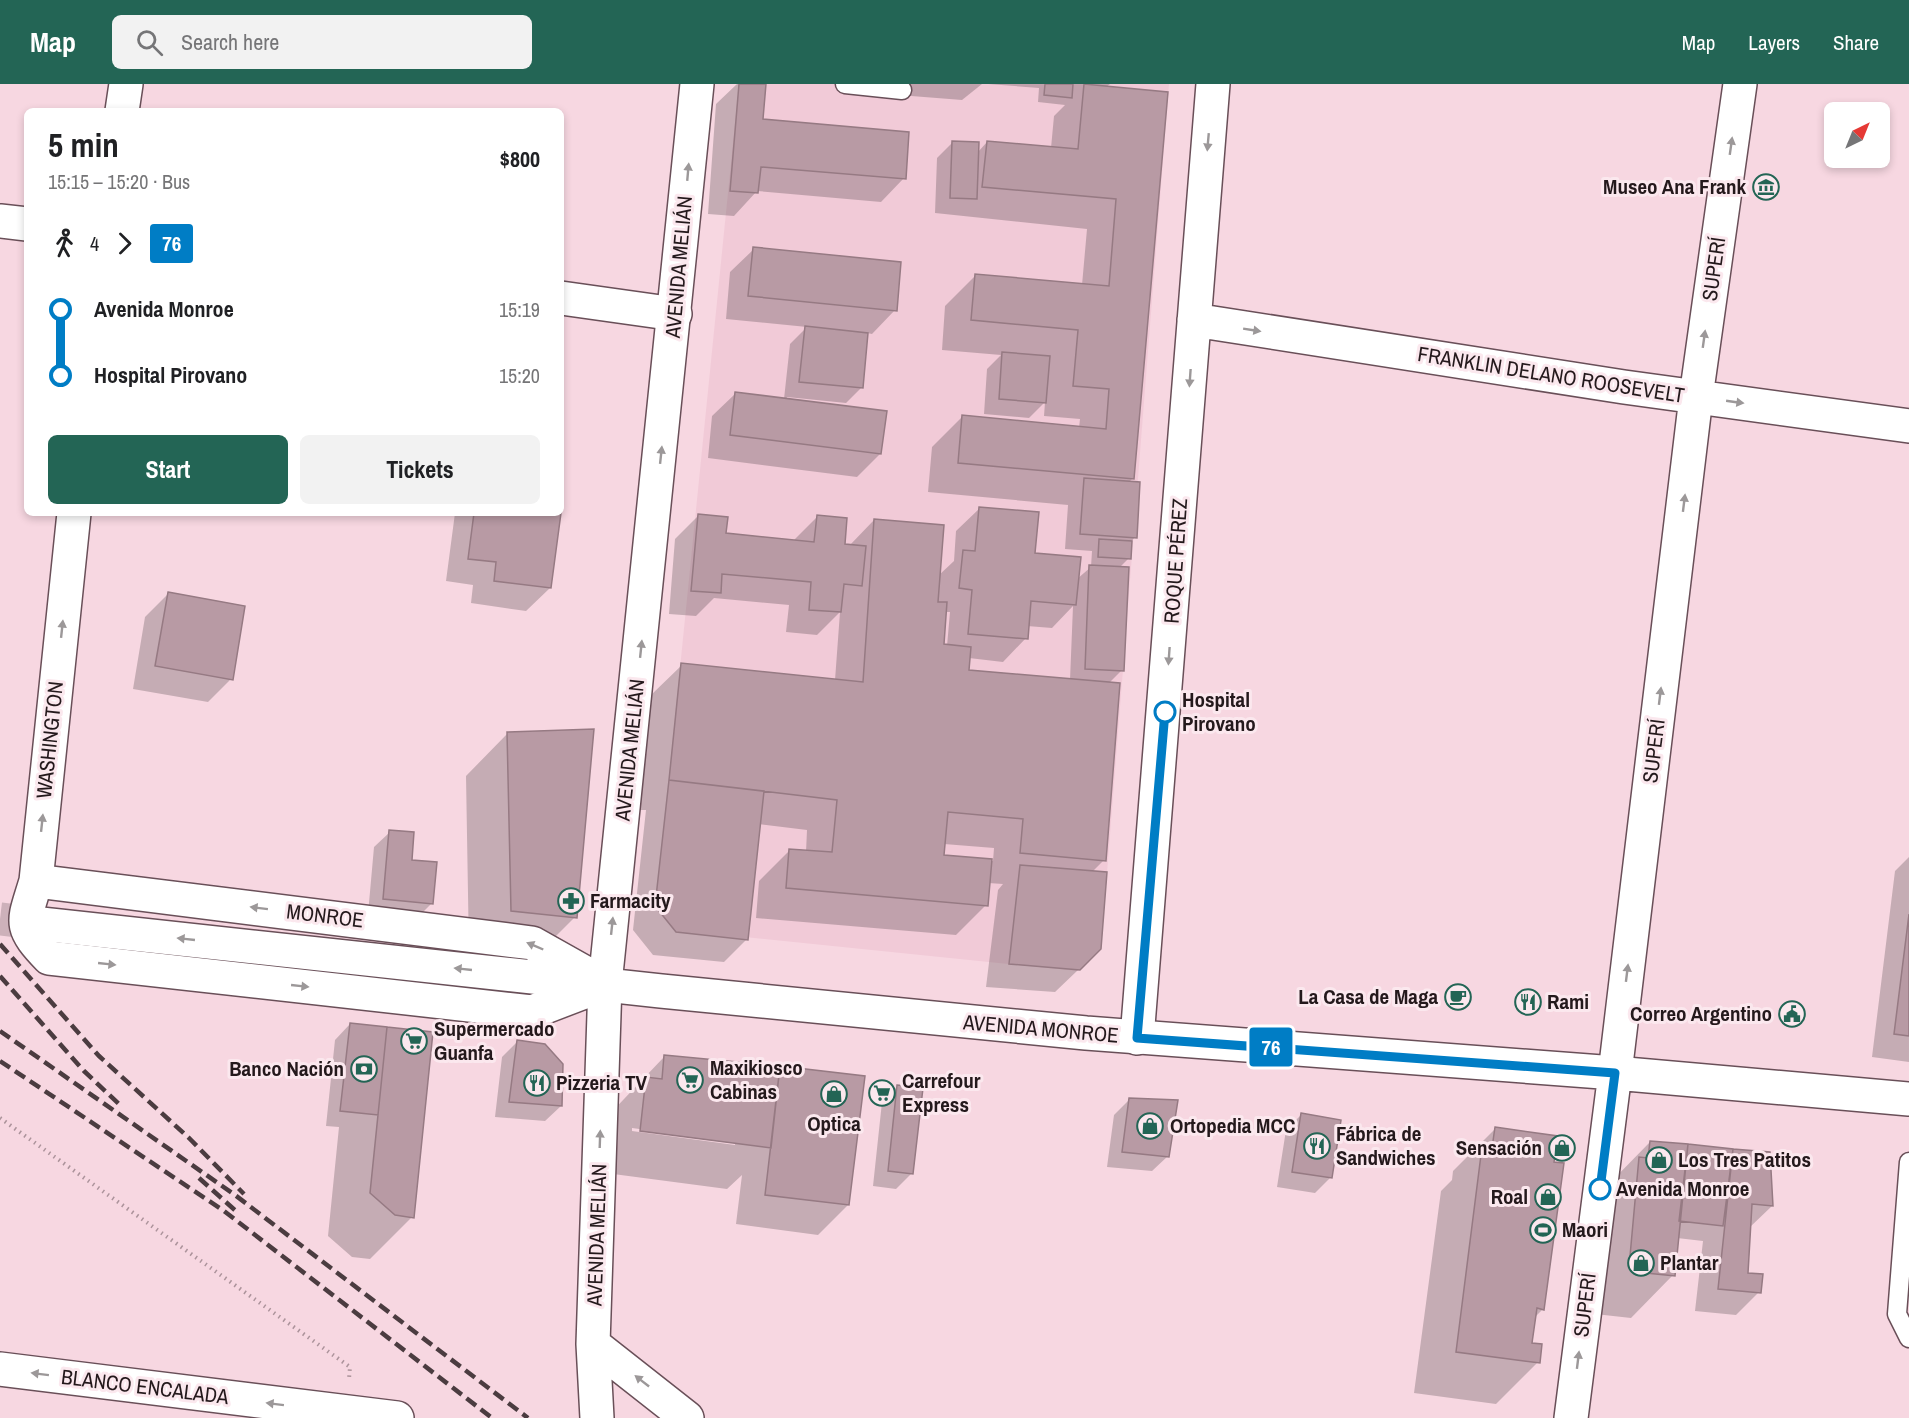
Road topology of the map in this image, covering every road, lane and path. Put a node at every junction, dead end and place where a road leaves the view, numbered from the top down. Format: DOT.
graph roads {
  1 [pos="126,84"];
  2 [pos="697,84"];
  3 [pos="845,84"];
  4 [pos="1213,84"];
  5 [pos="1740,84"];
  6 [pos="902,90"];
  7 [pos="122,108"];
  8 [pos="0,221"];
  9 [pos="24,224"];
  10 [pos="564,298"];
  11 [pos="675,314"];
  12 [pos="1194,320"];
  13 [pos="1696,397"];
  14 [pos="1909,426"];
  15 [pos="74,516"];
  16 [pos="36,881"];
  17 [pos="41,924"];
  18 [pos="605,984"];
  19 [pos="1137,1038"];
  20 [pos="1615,1073"];
  21 [pos="1909,1099"];
  22 [pos="0,1118"];
  23 [pos="1909,1162"];
  24 [pos="1909,1338"];
  25 [pos="593,1344"];
  26 [pos="0,1369"];
  27 [pos="345,1412"];
  28 [pos="397,1418"];
  29 [pos="597,1418"];
  30 [pos="687,1418"];
  31 [pos="1571,1418"];
  1 -- 7 [label="street"];
  11 -- 2 [label="street, AVENIDA MELIÁN, one-way"];
  3 -- 6 [label="lane"];
  4 -- 12 [label="street, ROQUE PÉREZ, one-way"];
  13 -- 5 [label="street, SUPERÍ, one-way"];
  8 -- 9 [label="street"];
  10 -- 11 [label="street"];
  18 -- 11 [label="street, AVENIDA MELIÁN, one-way"];
  12 -- 13 [label="street, FRANKLIN DELANO ROOSEVELT, one-way"];
  12 -- 19 [label="street, ROQUE PÉREZ, one-way"];
  13 -- 14 [label="street, FRANKLIN DELANO ROOSEVELT, one-way"];
  20 -- 13 [label="street, SUPERÍ, one-way"];
  16 -- 15 [label="street, WASHINGTON, one-way"];
  18 -- 16 [label="street, MONROE, one-way"];
  16 -- 18 [label="street, WASHINGTON, one-way"];
  18 -- 17 [label="street, MONROE, one-way"];
  18 -- 19 [label="street, AVENIDA MONROE"];
  25 -- 18 [label="street, AVENIDA MELIÁN, one-way"];
  19 -- 20 [label="street, AVENIDA MONROE"];
  20 -- 21 [label="street, AVENIDA MONROE"];
  31 -- 20 [label="street, SUPERÍ, one-way"];
  22 -- 27 [label="path"];
  23 -- 24 [label="lane"];
  25 -- 29 [label="street, AVENIDA MELIÁN"];
  30 -- 25 [label="street, one-way"];
  27 -- 26 [label="street, BLANCO ENCALADA, one-way"];
  27 -- 28 [label="street, BLANCO ENCALADA"];
}
